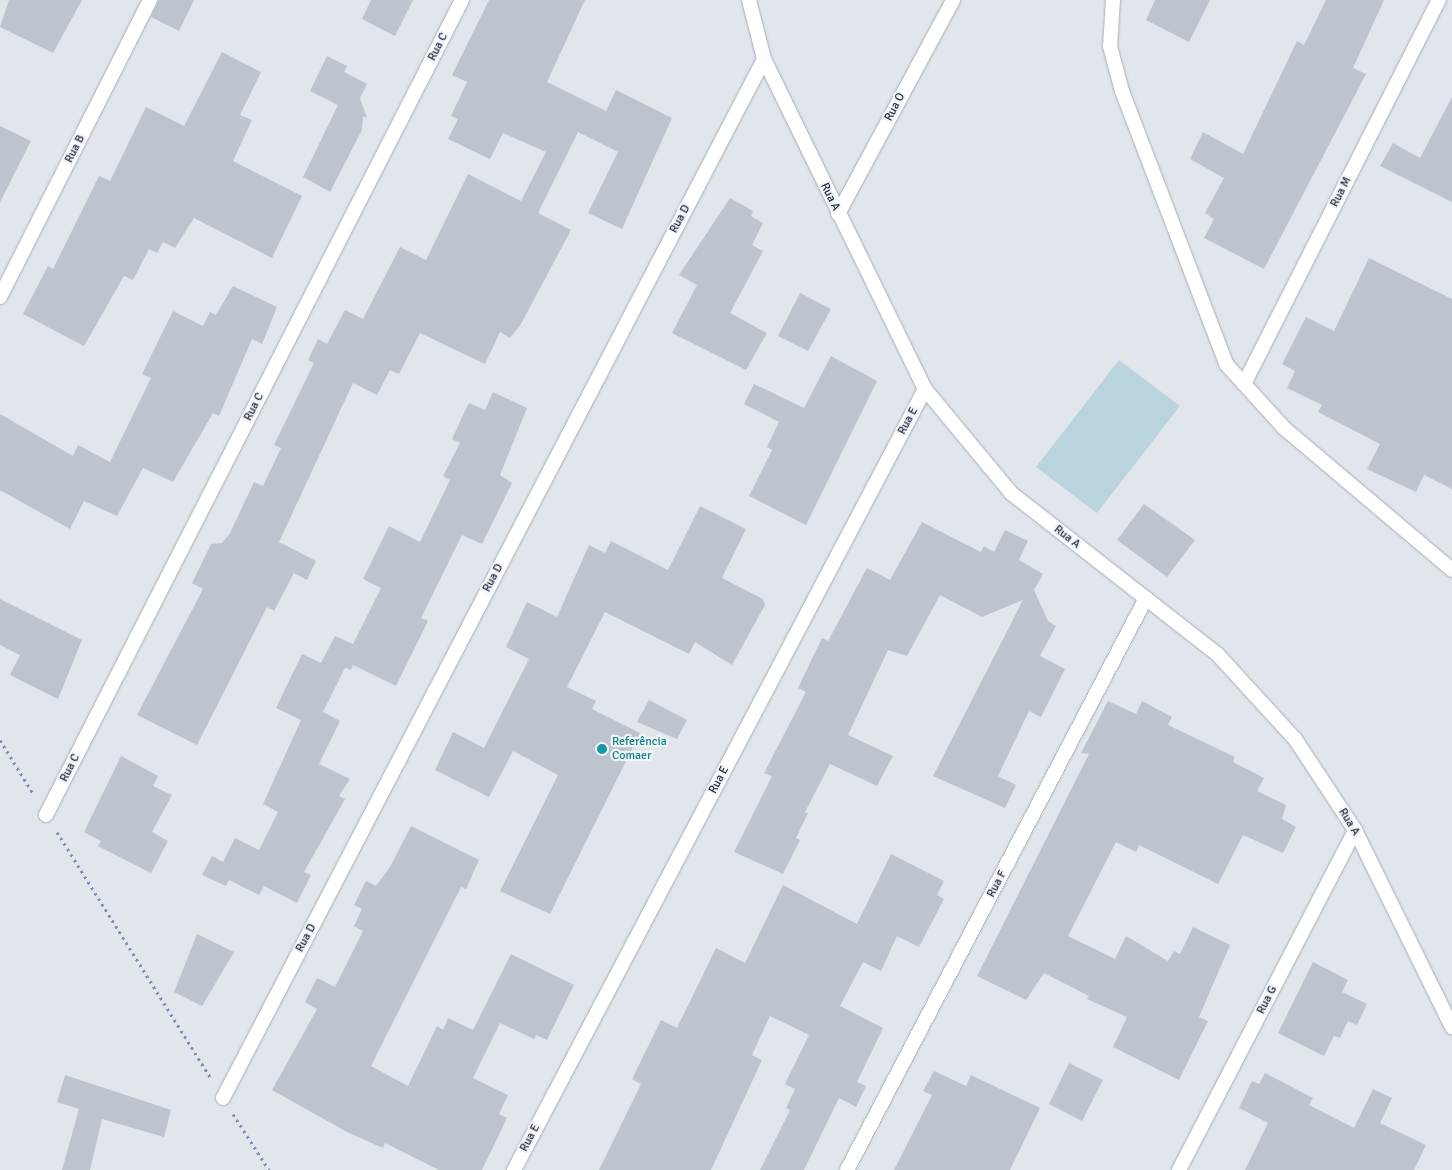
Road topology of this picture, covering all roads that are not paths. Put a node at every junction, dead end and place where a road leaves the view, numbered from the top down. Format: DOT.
graph roads {
  1 [pos="150,0"];
  2 [pos="462,0"];
  3 [pos="748,0"];
  4 [pos="952,0"];
  5 [pos="1113,0"];
  6 [pos="1439,0"];
  7 [pos="764,59"];
  8 [pos="838,214"];
  9 [pos="0,298"];
  10 [pos="1244,384"];
  11 [pos="925,389"];
  12 [pos="1452,570"];
  13 [pos="1146,598"];
  14 [pos="46,815"];
  15 [pos="1355,830"];
  16 [pos="1452,1027"];
  17 [pos="223,1098"];
  18 [pos="514,1170"];
  19 [pos="847,1170"];
  20 [pos="1179,1170"];
  1 -- 9 [label="street, Rua B"];
  2 -- 14 [label="street, Rua C"];
  3 -- 7 [label="street, Rua A"];
  4 -- 8 [label="street, Rua O"];
  5 -- 10 [label="street"];
  6 -- 10 [label="street, Rua M"];
  7 -- 8 [label="street, Rua A"];
  7 -- 17 [label="street, Rua D"];
  8 -- 11 [label="street, Rua A"];
  10 -- 12 [label="street"];
  11 -- 13 [label="street, Rua A"];
  11 -- 18 [label="street, Rua E"];
  13 -- 15 [label="street, Rua A"];
  13 -- 19 [label="street, Rua F"];
  15 -- 16 [label="street, Rua A"];
  15 -- 20 [label="street, Rua G"];
}
